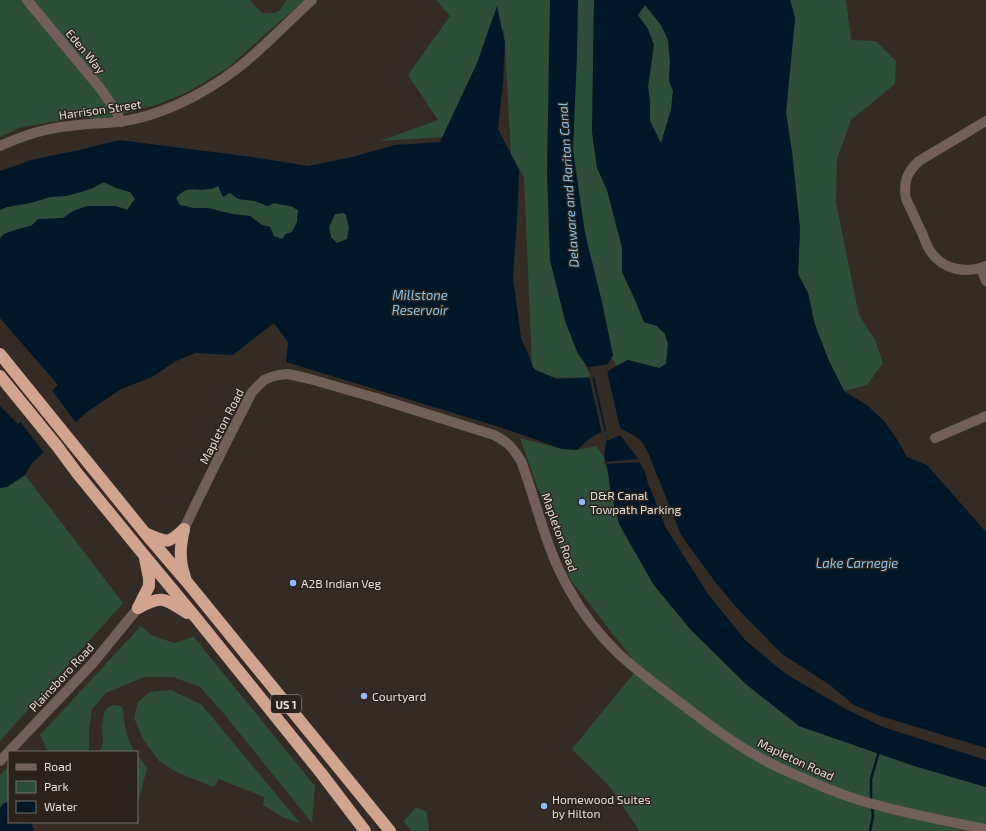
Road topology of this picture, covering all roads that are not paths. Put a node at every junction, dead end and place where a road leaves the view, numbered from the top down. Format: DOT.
graph roads {
  1 [pos="27,0"];
  2 [pos="312,0"];
  3 [pos="986,121"];
  4 [pos="121,122"];
  5 [pos="0,146"];
  6 [pos="983,267"];
  7 [pos="986,281"];
  8 [pos="0,354"];
  9 [pos="0,376"];
  10 [pos="986,416"];
  11 [pos="935,438"];
  12 [pos="184,529"];
  13 [pos="145,533"];
  14 [pos="144,555"];
  15 [pos="187,582"];
  16 [pos="138,608"];
  17 [pos="197,619"];
  18 [pos="10,751"];
  19 [pos="8,753"];
  20 [pos="0,761"];
  21 [pos="387,828"];
  22 [pos="986,829"];
  23 [pos="365,831"];
  24 [pos="399,831"];
  1 -- 4 [label="street, Eden Way"];
  2 -- 4 [label="street, Harrison Street"];
  3 -- 6 [label="street"];
  4 -- 5 [label="street, Harrison Street"];
  6 -- 7 [label="street"];
  8 -- 13 [label="highway, US 1"];
  9 -- 14 [label="highway, US 1"];
  10 -- 11 [label="street"];
  12 -- 13 [label="highway"];
  12 -- 15 [label="highway"];
  12 -- 22 [label="street, Mapleton Road"];
  13 -- 15 [label="highway, US 1"];
  14 -- 16 [label="highway"];
  14 -- 17 [label="highway, US 1"];
  15 -- 21 [label="highway, US 1"];
  16 -- 17 [label="highway"];
  16 -- 18 [label="street, Plainsboro Road"];
  17 -- 23 [label="highway, US 1"];
  19 -- 20 [label="street, Plainsboro Road"];
  21 -- 24 [label="highway"];
}
